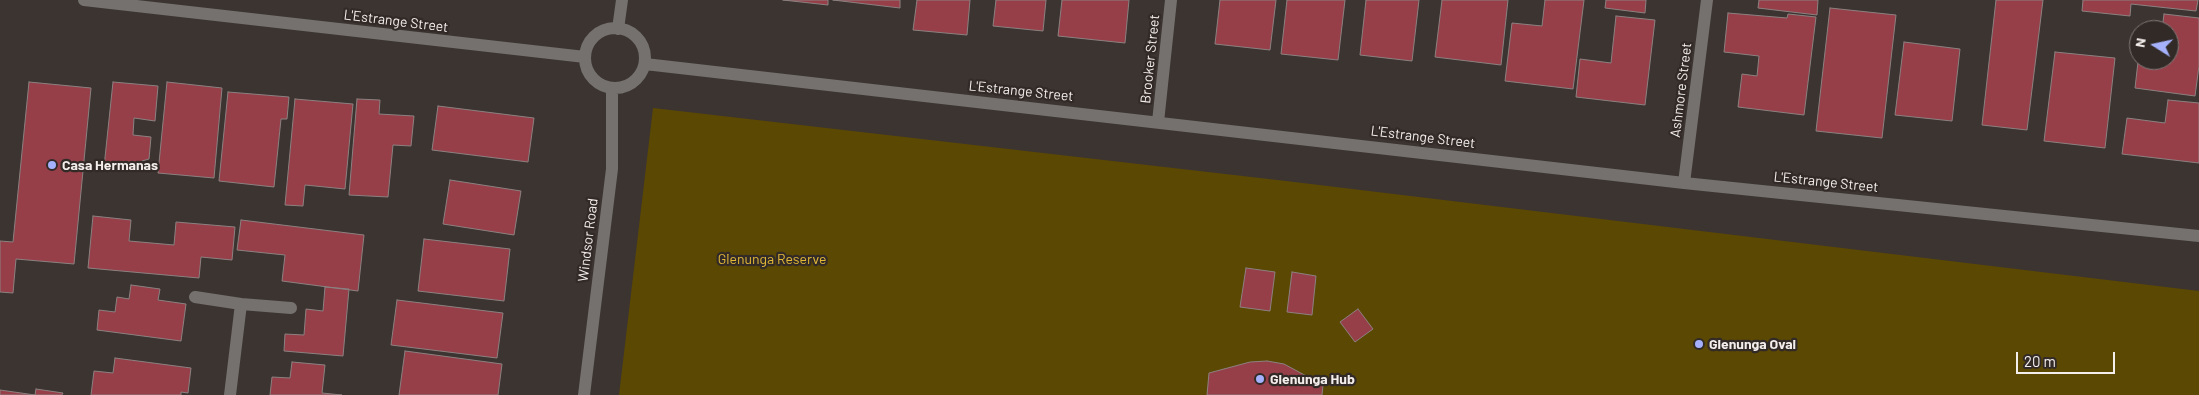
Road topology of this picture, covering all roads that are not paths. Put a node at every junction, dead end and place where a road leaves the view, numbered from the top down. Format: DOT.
graph roads {
  1 [pos="84,0"];
  2 [pos="622,0"];
  3 [pos="1172,0"];
  4 [pos="1707,0"];
  5 [pos="618,29"];
  6 [pos="585,57"];
  7 [pos="645,64"];
  8 [pos="612,88"];
  9 [pos="1158,122"];
  10 [pos="1684,183"];
  11 [pos="2199,236"];
  12 [pos="196,297"];
  13 [pos="241,304"];
  14 [pos="291,308"];
  15 [pos="230,395"];
  16 [pos="584,395"];
  1 -- 6 [label="street, L'Estrange Street"];
  2 -- 5 [label="street"];
  3 -- 9 [label="street, Brooker Street"];
  4 -- 10 [label="street, Ashmore Street"];
  5 -- 6 [label="street"];
  5 -- 7 [label="street"];
  6 -- 8 [label="street"];
  7 -- 8 [label="street"];
  7 -- 9 [label="street, L'Estrange Street"];
  8 -- 16 [label="street, Windsor Road"];
  9 -- 10 [label="street, L'Estrange Street"];
  10 -- 11 [label="street, L'Estrange Street"];
  12 -- 13 [label="street"];
  13 -- 14 [label="street"];
  13 -- 15 [label="street"];
}
